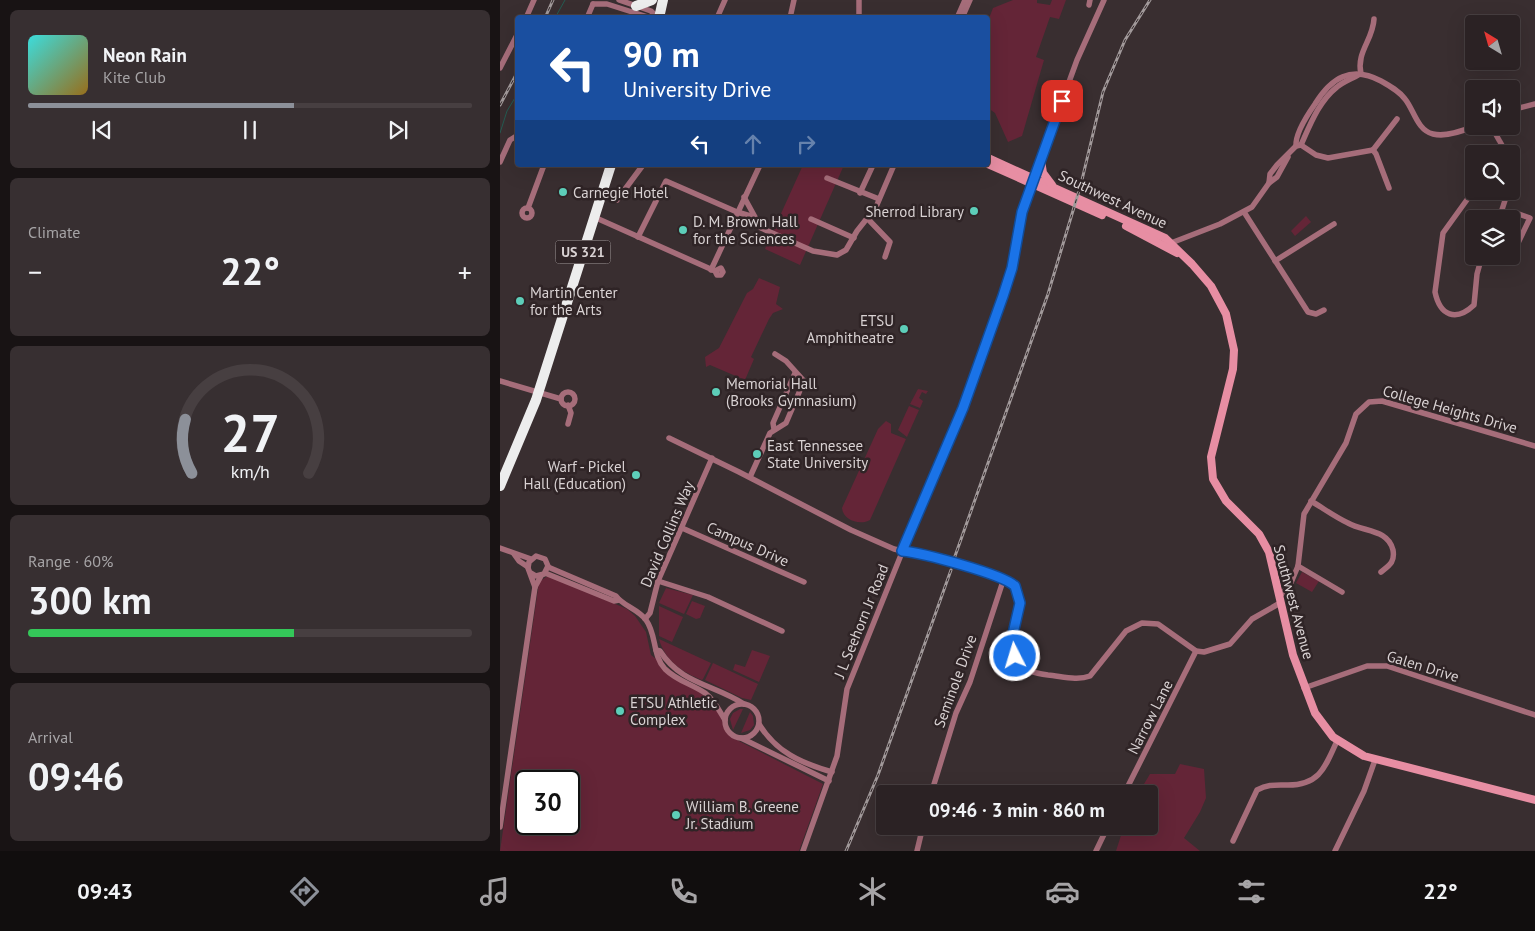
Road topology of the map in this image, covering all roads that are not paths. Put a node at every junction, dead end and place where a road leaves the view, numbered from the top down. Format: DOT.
graph roads {
  1 [pos="534,0"];
  2 [pos="619,0"];
  3 [pos="652,0"];
  4 [pos="663,0"];
  5 [pos="725,0"];
  6 [pos="794,0"];
  7 [pos="859,0"];
  8 [pos="965,0"];
  9 [pos="970,0"];
  10 [pos="1104,0"];
  11 [pos="596,2"];
  12 [pos="636,6"];
  13 [pos="527,15"];
  14 [pos="589,15"];
  15 [pos="642,15"];
  16 [pos="655,15"];
  17 [pos="659,15"];
  18 [pos="718,15"];
  19 [pos="791,15"];
  20 [pos="859,15"];
  21 [pos="958,15"];
  22 [pos="963,15"];
  23 [pos="1374,19"];
  24 [pos="515,40"];
  25 [pos="500,68"];
  26 [pos="1359,74"];
  27 [pos="1535,104"];
  28 [pos="1520,108"];
  29 [pos="1397,119"];
  30 [pos="1465,128"];
  31 [pos="515,137"];
  32 [pos="1298,144"];
  33 [pos="1373,150"];
  34 [pos="990,159"];
  35 [pos="1041,160"];
  36 [pos="500,162"];
  37 [pos="990,165"];
  38 [pos="543,167"];
  39 [pos="610,167"];
  40 [pos="642,167"];
  41 [pos="759,167"];
  42 [pos="871,167"];
  43 [pos="893,167"];
  44 [pos="827,178"];
  45 [pos="1033,182"];
  46 [pos="1056,188"];
  47 [pos="1389,188"];
  48 [pos="861,190"];
  49 [pos="744,197"];
  50 [pos="879,199"];
  51 [pos="617,200"];
  52 [pos="1467,200"];
  53 [pos="528,208"];
  54 [pos="736,212"];
  55 [pos="1244,212"];
  56 [pos="1520,215"];
  57 [pos="754,217"];
  58 [pos="594,218"];
  59 [pos="867,218"];
  60 [pos="811,219"];
  61 [pos="1334,224"];
  62 [pos="638,237"];
  63 [pos="1520,237"];
  64 [pos="854,238"];
  65 [pos="1170,245"];
  66 [pos="885,257"];
  67 [pos="1275,261"];
  68 [pos="1480,265"];
  69 [pos="1324,310"];
  70 [pos="775,354"];
  71 [pos="795,372"];
  72 [pos="500,381"];
  73 [pos="538,393"];
  74 [pos="561,399"];
  75 [pos="568,405"];
  76 [pos="568,424"];
  77 [pos="774,429"];
  78 [pos="669,438"];
  79 [pos="1535,446"];
  80 [pos="712,458"];
  81 [pos="750,477"];
  82 [pos="500,486"];
  83 [pos="1311,501"];
  84 [pos="682,528"];
  85 [pos="500,548"];
  86 [pos="902,551"];
  87 [pos="514,554"];
  88 [pos="531,559"];
  89 [pos="1298,566"];
  90 [pos="530,570"];
  91 [pos="545,572"];
  92 [pos="1382,572"];
  93 [pos="1004,578"];
  94 [pos="658,581"];
  95 [pos="804,582"];
  96 [pos="535,587"];
  97 [pos="1342,592"];
  98 [pos="1280,600"];
  99 [pos="645,619"];
  100 [pos="782,631"];
  101 [pos="656,650"];
  102 [pos="1196,651"];
  103 [pos="1304,688"];
  104 [pos="744,704"];
  105 [pos="1535,716"];
  106 [pos="725,720"];
  107 [pos="759,724"];
  108 [pos="741,738"];
  109 [pos="1337,741"];
  110 [pos="1375,760"];
  111 [pos="832,772"];
  112 [pos="829,781"];
  113 [pos="935,785"];
  114 [pos="1129,785"];
  115 [pos="1535,800"];
  116 [pos="500,827"];
  117 [pos="921,835"];
  118 [pos="1104,835"];
  119 [pos="1233,841"];
  120 [pos="803,851"];
  121 [pos="917,851"];
  122 [pos="1096,851"];
  123 [pos="1335,851"];
  1 -- 13 [label="street"];
  2 -- 12 [label="street"];
  3 -- 12 [label="highway"];
  4 -- 17 [label="highway"];
  5 -- 18 [label="street"];
  6 -- 19 [label="street"];
  7 -- 20 [label="street"];
  8 -- 21 [label="street"];
  9 -- 22 [label="street"];
  10 -- 35 [label="street, Southwest Avenue"];
  11 -- 14 [label="street"];
  11 -- 15 [label="street"];
  12 -- 16 [label="street"];
  23 -- 26 [label="street"];
  24 -- 25 [label="street"];
  26 -- 30 [label="street"];
  26 -- 32 [label="street"];
  27 -- 28 [label="street"];
  29 -- 33 [label="street"];
  31 -- 36 [label="street"];
  32 -- 33 [label="street"];
  32 -- 55 [label="street"];
  33 -- 47 [label="street"];
  34 -- 45 [label="street"];
  35 -- 45 [label="street, Southwest Avenue"];
  35 -- 46 [label="street"];
  37 -- 45 [label="street"];
  38 -- 53 [label="street"];
  39 -- 58 [label="highway, US 321"];
  40 -- 51 [label="street"];
  41 -- 49 [label="street"];
  42 -- 48 [label="street"];
  43 -- 50 [label="street"];
  44 -- 48 [label="street"];
  45 -- 46 [label="street, Southwest Avenue"];
  45 -- 65 [label="street, Southwest Avenue"];
  45 -- 86 [label="street, J L Seehorn Jr Road"];
  46 -- 65 [label="street, Southwest Avenue"];
  48 -- 50 [label="street"];
  49 -- 54 [label="street"];
  49 -- 57 [label="street"];
  50 -- 59 [label="street"];
  52 -- 68 [label="street"];
  54 -- 57 [label="street"];
  54 -- 62 [label="street"];
  54 -- 62 [label="street"];
  55 -- 65 [label="street"];
  55 -- 67 [label="street"];
  56 -- 63 [label="street"];
  57 -- 64 [label="street"];
  58 -- 62 [label="street"];
  58 -- 73 [label="highway, US 321"];
  59 -- 64 [label="street"];
  59 -- 66 [label="street"];
  60 -- 64 [label="street"];
  61 -- 67 [label="street"];
  65 -- 98 [label="street, Southwest Avenue"];
  67 -- 69 [label="street"];
  70 -- 71 [label="street"];
  71 -- 77 [label="street"];
  71 -- 77 [label="street"];
  72 -- 73 [label="street"];
  73 -- 74 [label="street"];
  73 -- 82 [label="highway, US 321"];
  74 -- 75 [label="street"];
  74 -- 75 [label="street"];
  75 -- 76 [label="street"];
  77 -- 81 [label="street"];
  78 -- 80 [label="street"];
  79 -- 83 [label="street, College Heights Drive"];
  80 -- 81 [label="street"];
  80 -- 84 [label="street, David Collins Way"];
  81 -- 86 [label="street"];
  83 -- 89 [label="street, College Heights Drive"];
  83 -- 92 [label="street"];
  84 -- 94 [label="street, David Collins Way"];
  84 -- 95 [label="street, Campus Drive"];
  85 -- 87 [label="street"];
  86 -- 93 [label="street, bridge"];
  86 -- 111 [label="street, J L Seehorn Jr Road"];
  87 -- 88 [label="street"];
  87 -- 90 [label="street"];
  88 -- 90 [label="street"];
  88 -- 91 [label="street"];
  89 -- 97 [label="street"];
  89 -- 98 [label="street, College Heights Drive"];
  90 -- 91 [label="street"];
  90 -- 96 [label="street"];
  91 -- 96 [label="street"];
  91 -- 99 [label="street"];
  93 -- 102 [label="street"];
  93 -- 113 [label="street, Seminole Drive"];
  94 -- 99 [label="street, David Collins Way"];
  94 -- 100 [label="street"];
  96 -- 116 [label="street"];
  98 -- 102 [label="street"];
  98 -- 103 [label="street, Southwest Avenue"];
  99 -- 101 [label="street"];
  101 -- 104 [label="street"];
  101 -- 106 [label="street"];
  102 -- 114 [label="street, Narrow Lane"];
  103 -- 105 [label="street, Galen Drive"];
  103 -- 109 [label="street, Southwest Avenue"];
  104 -- 106 [label="street"];
  104 -- 107 [label="street"];
  106 -- 108 [label="street"];
  107 -- 108 [label="street"];
  107 -- 111 [label="street"];
  108 -- 112 [label="street"];
  109 -- 110 [label="street, Southwest Avenue"];
  109 -- 119 [label="street"];
  110 -- 115 [label="street, Southwest Avenue"];
  110 -- 123 [label="street"];
  111 -- 112 [label="street, J L Seehorn Jr Road"];
  112 -- 120 [label="street, J L Seehorn Jr Road"];
  117 -- 121 [label="street"];
  118 -- 122 [label="street"];
}
